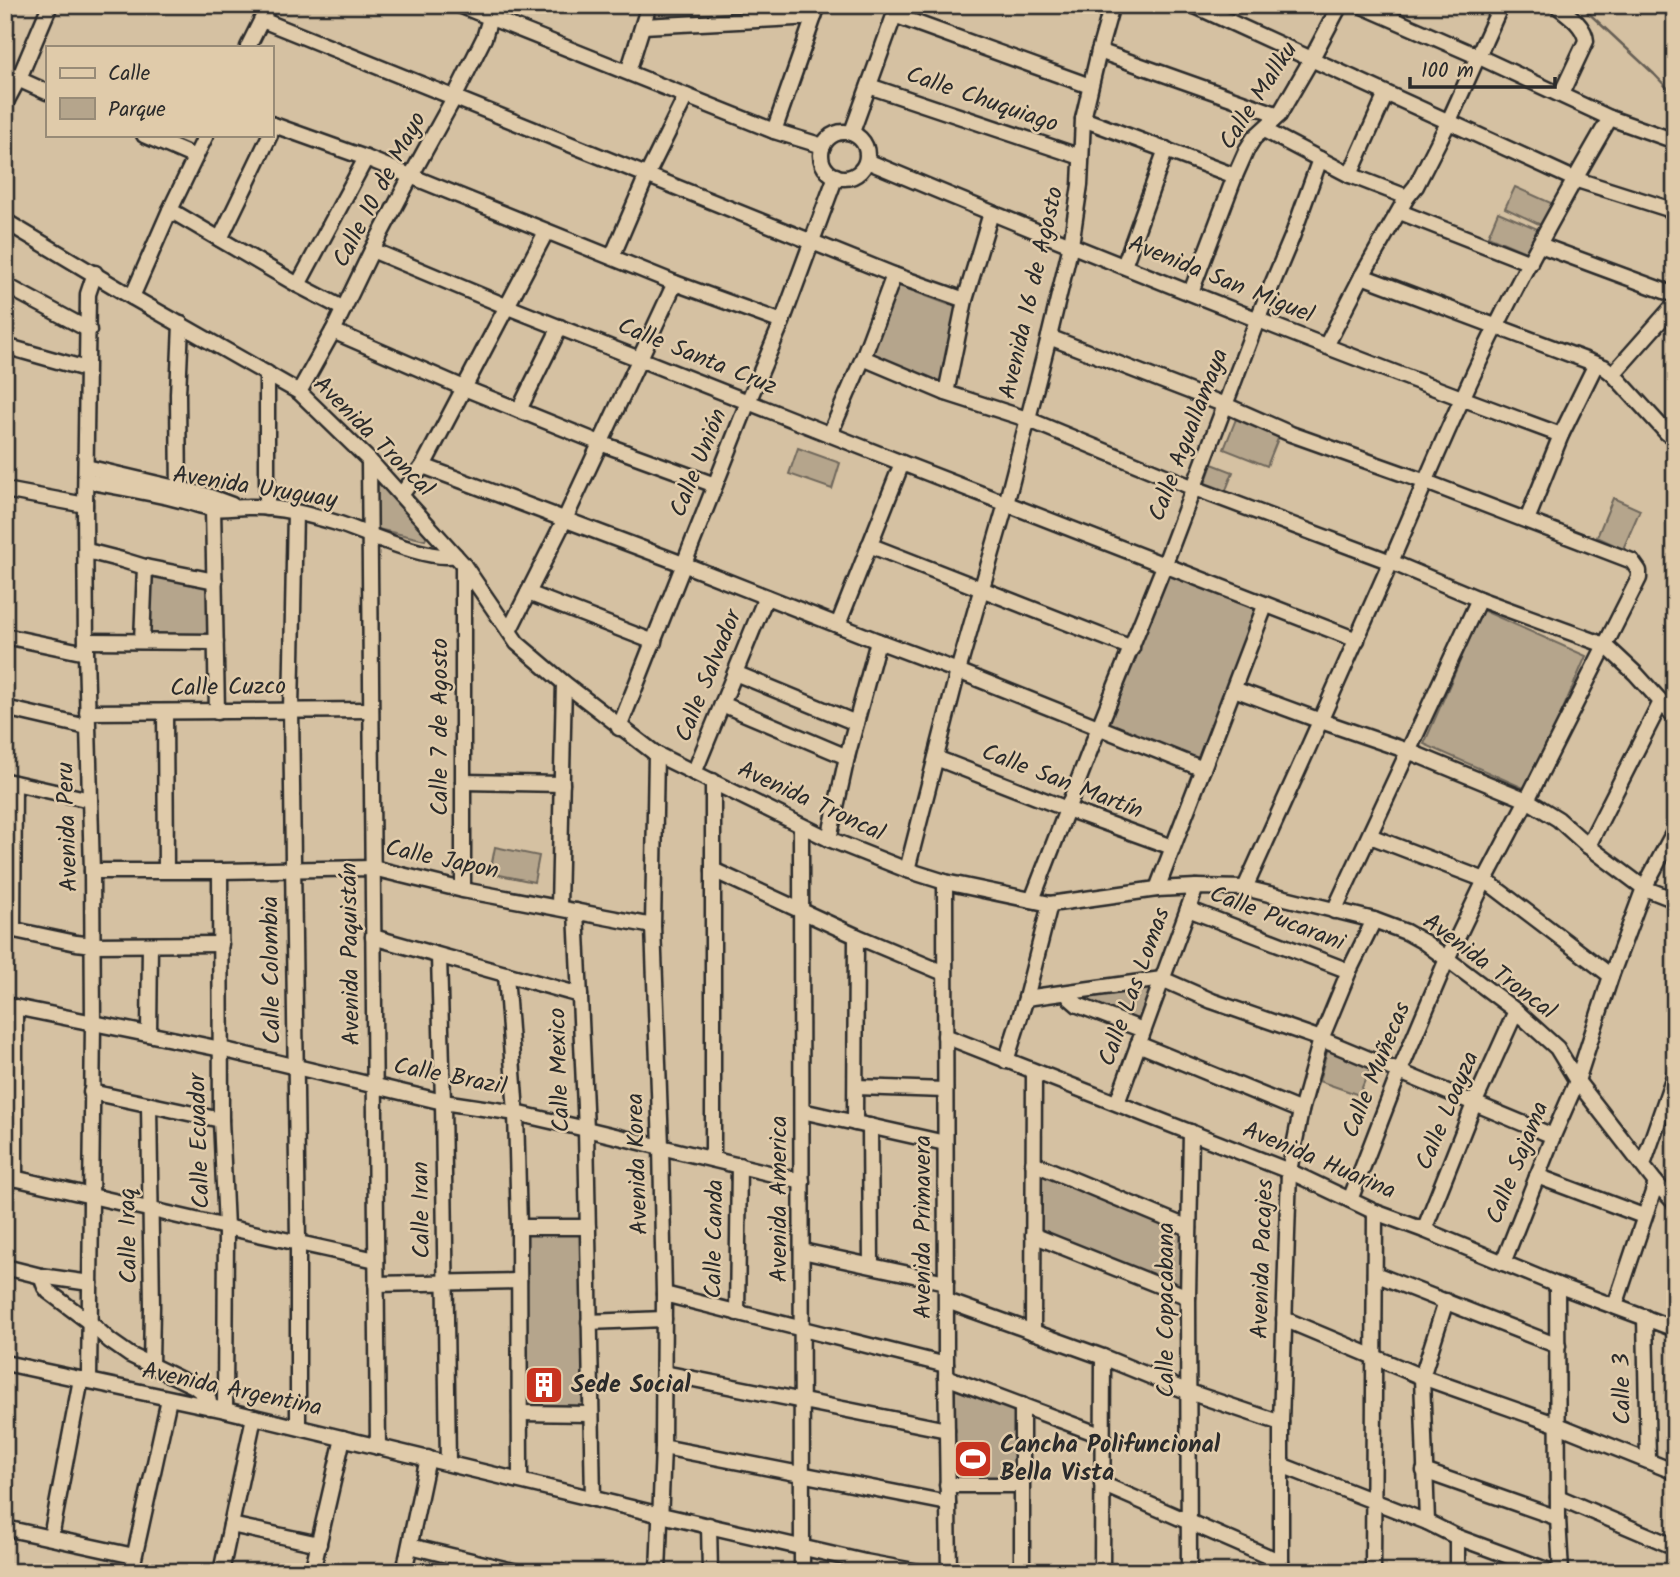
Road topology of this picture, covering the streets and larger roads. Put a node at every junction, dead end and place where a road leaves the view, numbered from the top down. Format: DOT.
graph roads {
  1 [pos="50,5"];
  2 [pos="269,5"];
  3 [pos="459,5"];
  4 [pos="649,5"];
  5 [pos="1193,5"];
  6 [pos="1340,5"];
  7 [pos="1360,5"];
  8 [pos="1501,5"];
  9 [pos="1556,5"];
  10 [pos="1107,7"];
  11 [pos="896,10"];
  12 [pos="816,11"];
  13 [pos="493,12"];
  14 [pos="262,20"];
  15 [pos="643,26"];
  16 [pos="249,46"];
  17 [pos="1099,51"];
  18 [pos="1477,56"];
  19 [pos="1311,60"];
  20 [pos="628,72"];
  21 [pos="14,77"];
  22 [pos="869,86"];
  23 [pos="1090,86"];
  24 [pos="46,92"];
  25 [pos="1386,94"];
  26 [pos="1561,94"];
  27 [pos="686,96"];
  28 [pos="454,98"];
  29 [pos="5,104"];
  30 [pos="1279,115"];
  31 [pos="1083,118"];
  32 [pos="1610,118"];
  33 [pos="1448,123"];
  34 [pos="273,129"];
  35 [pos="1264,130"];
  36 [pos="774,131"];
  37 [pos="852,132"];
  38 [pos="146,136"];
  39 [pos="206,136"];
  40 [pos="269,136"];
  41 [pos="1675,141"];
  42 [pos="822,146"];
  43 [pos="1166,149"];
  44 [pos="195,157"];
  45 [pos="1081,157"];
  46 [pos="366,158"];
  47 [pos="1320,159"];
  48 [pos="866,161"];
  49 [pos="647,175"];
  50 [pos="1350,175"];
  51 [pos="411,176"];
  52 [pos="836,176"];
  53 [pos="1235,176"];
  54 [pos="1574,179"];
  55 [pos="1407,197"];
  56 [pos="170,210"];
  57 [pos="1675,211"];
  58 [pos="1400,212"];
  59 [pos="991,214"];
  60 [pos="5,221"];
  61 [pos="546,232"];
  62 [pos="220,239"];
  63 [pos="811,242"];
  64 [pos="1071,245"];
  65 [pos="1540,245"];
  66 [pos="372,250"];
  67 [pos="612,257"];
  68 [pos="1530,263"];
  69 [pos="1124,266"];
  70 [pos="95,273"];
  71 [pos="894,275"];
  72 [pos="1362,276"];
  73 [pos="675,283"];
  74 [pos="5,285"];
  75 [pos="298,285"];
  76 [pos="1191,292"];
  77 [pos="1675,295"];
  78 [pos="132,297"];
  79 [pos="965,300"];
  80 [pos="1675,304"];
  81 [pos="508,307"];
  82 [pos="344,309"];
  83 [pos="1258,318"];
  84 [pos="782,322"];
  85 [pos="181,324"];
  86 [pos="1497,326"];
  87 [pos="560,327"];
  88 [pos="89,330"];
  89 [pos="334,331"];
  90 [pos="1049,337"];
  91 [pos="5,346"];
  92 [pos="1326,346"];
  93 [pos="639,358"];
  94 [pos="863,358"];
  95 [pos="1595,364"];
  96 [pos="86,369"];
  97 [pos="267,373"];
  98 [pos="1613,373"];
  99 [pos="464,388"];
  100 [pos="299,392"];
  101 [pos="946,393"];
  102 [pos="1462,398"];
  103 [pos="748,402"];
  104 [pos="1225,405"];
  105 [pos="519,410"];
  106 [pos="1027,419"];
  107 [pos="830,434"];
  108 [pos="1561,435"];
  109 [pos="1675,436"];
  110 [pos="600,443"];
  111 [pos="369,460"];
  112 [pos="902,463"];
  113 [pos="423,466"];
  114 [pos="86,474"];
  115 [pos="1426,482"];
  116 [pos="715,485"];
  117 [pos="1194,488"];
  118 [pos="5,490"];
  119 [pos="179,494"];
  120 [pos="401,495"];
  121 [pos="1006,504"];
  122 [pos="85,505"];
  123 [pos="213,508"];
  124 [pos="240,508"];
  125 [pos="267,508"];
  126 [pos="295,512"];
  127 [pos="565,519"];
  128 [pos="1527,520"];
  129 [pos="370,534"];
  130 [pos="869,545"];
  131 [pos="86,551"];
  132 [pos="459,559"];
  133 [pos="1391,562"];
  134 [pos="683,564"];
  135 [pos="1164,566"];
  136 [pos="145,567"];
  137 [pos="215,581"];
  138 [pos="982,589"];
  139 [pos="528,593"];
  140 [pos="766,597"];
  141 [pos="1479,599"];
  142 [pos="1265,606"];
  143 [pos="838,625"];
  144 [pos="509,631"];
  145 [pos="5,636"];
  146 [pos="1357,640"];
  147 [pos="142,641"];
  148 [pos="878,641"];
  149 [pos="216,642"];
  150 [pos="654,642"];
  151 [pos="1605,645"];
  152 [pos="86,647"];
  153 [pos="1132,648"];
  154 [pos="958,671"];
  155 [pos="735,673"];
  156 [pos="564,684"];
  157 [pos="1234,689"];
  158 [pos="1661,702"];
  159 [pos="722,704"];
  160 [pos="5,708"];
  161 [pos="290,709"];
  162 [pos="371,710"];
  163 [pos="165,712"];
  164 [pos="217,712"];
  165 [pos="1675,717"];
  166 [pos="87,719"];
  167 [pos="1321,721"];
  168 [pos="856,723"];
  169 [pos="619,727"];
  170 [pos="1099,727"];
  171 [pos="1408,751"];
  172 [pos="656,754"];
  173 [pos="847,757"];
  174 [pos="936,758"];
  175 [pos="1203,769"];
  176 [pos="694,772"];
  177 [pos="713,781"];
  178 [pos="9,782"];
  179 [pos="463,782"];
  180 [pos="562,784"];
  181 [pos="90,800"];
  182 [pos="1527,800"];
  183 [pos="1067,809"];
  184 [pos="801,826"];
  185 [pos="1675,830"];
  186 [pos="1370,836"];
  187 [pos="829,839"];
  188 [pos="1588,846"];
  189 [pos="1172,848"];
  190 [pos="373,868"];
  191 [pos="294,869"];
  192 [pos="166,870"];
  193 [pos="713,870"];
  194 [pos="907,870"];
  195 [pos="92,871"];
  196 [pos="220,871"];
  197 [pos="1485,880"];
  198 [pos="945,882"];
  199 [pos="1196,887"];
  200 [pos="1245,888"];
  201 [pos="1644,888"];
  202 [pos="1157,889"];
  203 [pos="464,890"];
  204 [pos="1032,900"];
  205 [pos="1675,900"];
  206 [pos="1050,904"];
  207 [pos="559,907"];
  208 [pos="1188,909"];
  209 [pos="576,911"];
  210 [pos="802,911"];
  211 [pos="1334,911"];
  212 [pos="1374,920"];
  213 [pos="653,926"];
  214 [pos="9,929"];
  215 [pos="856,936"];
  216 [pos="373,937"];
  217 [pos="221,944"];
  218 [pos="93,945"];
  219 [pos="150,945"];
  220 [pos="439,956"];
  221 [pos="1447,958"];
  222 [pos="1349,971"];
  223 [pos="944,973"];
  224 [pos="506,974"];
  225 [pos="1611,976"];
  226 [pos="1162,979"];
  227 [pos="1067,993"];
  228 [pos="580,995"];
  229 [pos="1026,998"];
  230 [pos="10,1006"];
  231 [pos="1516,1011"];
  232 [pos="93,1023"];
  233 [pos="149,1034"];
  234 [pos="945,1036"];
  235 [pos="1141,1037"];
  236 [pos="1321,1040"];
  237 [pos="221,1049"];
  238 [pos="1006,1062"];
  239 [pos="296,1066"];
  240 [pos="1034,1072"];
  241 [pos="1399,1073"];
  242 [pos="1675,1073"];
  243 [pos="1577,1081"];
  244 [pos="374,1085"];
  245 [pos="856,1087"];
  246 [pos="945,1090"];
  247 [pos="91,1092"];
  248 [pos="443,1102"];
  249 [pos="1117,1102"];
  250 [pos="1474,1104"];
  251 [pos="149,1105"];
  252 [pos="802,1111"];
  253 [pos="1301,1111"];
  254 [pos="516,1113"];
  255 [pos="221,1121"];
  256 [pos="862,1125"];
  257 [pos="586,1129"];
  258 [pos="1191,1132"];
  259 [pos="1553,1136"];
  260 [pos="945,1143"];
  261 [pos="661,1146"];
  262 [pos="713,1159"];
  263 [pos="1033,1163"];
  264 [pos="739,1165"];
  265 [pos="1643,1165"];
  266 [pos="1289,1171"];
  267 [pos="1537,1176"];
  268 [pos="10,1177"];
  269 [pos="802,1181"];
  270 [pos="1656,1182"];
  271 [pos="91,1196"];
  272 [pos="1350,1200"];
  273 [pos="1675,1203"];
  274 [pos="151,1210"];
  275 [pos="1375,1212"];
  276 [pos="1643,1216"];
  277 [pos="226,1227"];
  278 [pos="519,1227"];
  279 [pos="587,1227"];
  280 [pos="1189,1228"];
  281 [pos="1424,1230"];
  282 [pos="1033,1235"];
  283 [pos="298,1242"];
  284 [pos="802,1251"];
  285 [pos="376,1260"];
  286 [pos="1503,1263"];
  287 [pos="871,1265"];
  288 [pos="5,1267"];
  289 [pos="1374,1274"];
  290 [pos="41,1276"];
  291 [pos="519,1281"];
  292 [pos="446,1282"];
  293 [pos="946,1282"];
  294 [pos="90,1283"];
  295 [pos="376,1284"];
  296 [pos="1557,1285"];
  297 [pos="664,1294"];
  298 [pos="1188,1297"];
  299 [pos="947,1301"];
  300 [pos="1446,1301"];
  301 [pos="1615,1306"];
  302 [pos="737,1313"];
  303 [pos="1645,1317"];
  304 [pos="664,1319"];
  305 [pos="1284,1319"];
  306 [pos="89,1322"];
  307 [pos="589,1322"];
  308 [pos="801,1329"];
  309 [pos="1675,1329"];
  310 [pos="1033,1332"];
  311 [pos="1558,1346"];
  312 [pos="1103,1357"];
  313 [pos="1374,1357"];
  314 [pos="5,1363"];
  315 [pos="151,1366"];
  316 [pos="946,1371"];
  317 [pos="664,1373"];
  318 [pos="1422,1377"];
  319 [pos="85,1380"];
  320 [pos="1189,1392"];
  321 [pos="169,1399"];
  322 [pos="802,1401"];
  323 [pos="1022,1405"];
  324 [pos="218,1408"];
  325 [pos="520,1413"];
  326 [pos="590,1414"];
  327 [pos="254,1417"];
  328 [pos="1281,1423"];
  329 [pos="1558,1424"];
  330 [pos="298,1427"];
  331 [pos="947,1430"];
  332 [pos="1103,1436"];
  333 [pos="343,1438"];
  334 [pos="378,1447"];
  335 [pos="663,1447"];
  336 [pos="428,1458"];
  337 [pos="1648,1460"];
  338 [pos="448,1463"];
  339 [pos="1281,1465"];
  340 [pos="1424,1471"];
  341 [pos="1675,1472"];
  342 [pos="802,1475"];
  343 [pos="520,1480"];
  344 [pos="1102,1484"];
  345 [pos="947,1485"];
  346 [pos="1021,1485"];
  347 [pos="1558,1497"];
  348 [pos="593,1499"];
  349 [pos="1373,1501"];
  350 [pos="948,1503"];
  351 [pos="661,1515"];
  352 [pos="1558,1518"];
  353 [pos="1188,1521"];
  354 [pos="1427,1522"];
  355 [pos="231,1525"];
  356 [pos="709,1525"];
  357 [pos="5,1528"];
  358 [pos="51,1537"];
  359 [pos="1457,1537"];
  360 [pos="319,1544"];
  361 [pos="410,1546"];
  362 [pos="802,1547"];
  363 [pos="1675,1547"];
  364 [pos="134,1556"];
  365 [pos="864,1567"];
  366 [pos="1281,1567"];
  367 [pos="131,1572"];
  368 [pos="221,1572"];
  369 [pos="312,1572"];
  370 [pos="404,1572"];
  371 [pos="517,1572"];
  372 [pos="658,1572"];
  373 [pos="710,1572"];
  374 [pos="802,1572"];
  375 [pos="919,1572"];
  376 [pos="949,1572"];
  377 [pos="1022,1572"];
  378 [pos="1102,1572"];
  379 [pos="1189,1572"];
  380 [pos="1373,1572"];
  381 [pos="1457,1572"];
  382 [pos="1552,1572"];
  383 [pos="1561,1572"];
  1 -- 21 [label="street"];
  2 -- 14 [label="street"];
  3 -- 13 [label="street"];
  4 -- 15 [label="street"];
  5 -- 19 [label="street"];
  6 -- 19 [label="street, Calle Mallku"];
  7 -- 18 [label="street"];
  8 -- 18 [label="street"];
  9 -- 26 [label="street"];
  10 -- 17 [label="street, Avenida 16 de Agosto"];
  11 -- 22 [label="street"];
  11 -- 23 [label="street"];
  12 -- 15 [label="street"];
  12 -- 36 [label="street"];
  13 -- 20 [label="street"];
  13 -- 28 [label="street, Calle 10 de Mayo"];
  14 -- 16 [label="street"];
  14 -- 28 [label="street"];
  15 -- 20 [label="street"];
  17 -- 23 [label="street, Avenida 16 de Agosto"];
  17 -- 30 [label="street"];
  18 -- 26 [label="street"];
  18 -- 33 [label="street"];
  19 -- 25 [label="street"];
  19 -- 30 [label="street, Calle Mallku"];
  20 -- 27 [label="street"];
  21 -- 24 [label="street"];
  21 -- 29 [label="street"];
  22 -- 37 [label="street"];
  22 -- 45 [label="street, Calle Chuquiago"];
  23 -- 31 [label="street, Avenida 16 de Agosto"];
  25 -- 33 [label="street"];
  25 -- 50 [label="street"];
  26 -- 32 [label="street"];
  27 -- 36 [label="street"];
  27 -- 49 [label="street"];
  28 -- 49 [label="street"];
  28 -- 51 [label="street, Calle 10 de Mayo"];
  30 -- 35 [label="street, Calle Mallku"];
  31 -- 43 [label="street"];
  31 -- 45 [label="street, Avenida 16 de Agosto"];
  32 -- 41 [label="street"];
  32 -- 54 [label="street"];
  33 -- 54 [label="street"];
  33 -- 55 [label="street"];
  34 -- 46 [label="street"];
  35 -- 47 [label="street"];
  35 -- 53 [label="street, Calle Mallku"];
  36 -- 42 [label="street"];
  37 -- 42 [label="street"];
  37 -- 48 [label="street"];
  38 -- 44 [label="street"];
  39 -- 44 [label="street"];
  40 -- 62 [label="street"];
  42 -- 52 [label="street"];
  43 -- 53 [label="street"];
  43 -- 69 [label="street"];
  44 -- 56 [label="street"];
  45 -- 64 [label="street, Avenida 16 de Agosto"];
  46 -- 51 [label="street"];
  46 -- 75 [label="street"];
  47 -- 50 [label="street"];
  47 -- 83 [label="street, Calle Aguallamaya"];
  48 -- 52 [label="street"];
  48 -- 59 [label="street, Avenida San Miguel"];
  49 -- 63 [label="street"];
  49 -- 67 [label="street"];
  50 -- 55 [label="street"];
  51 -- 61 [label="street"];
  51 -- 66 [label="street, Calle 10 de Mayo"];
  52 -- 63 [label="street, Calle Unión"];
  53 -- 76 [label="street, Calle Mallku"];
  54 -- 57 [label="street"];
  54 -- 65 [label="street"];
  55 -- 58 [label="street"];
  56 -- 62 [label="street"];
  56 -- 78 [label="street"];
  58 -- 68 [label="street"];
  58 -- 72 [label="street"];
  59 -- 64 [label="street, Avenida San Miguel"];
  59 -- 79 [label="street"];
  60 -- 70 [label="street, Avenida Troncal"];
  61 -- 67 [label="street"];
  61 -- 81 [label="street"];
  62 -- 75 [label="street"];
  63 -- 71 [label="street"];
  63 -- 84 [label="street, Calle Unión"];
  64 -- 69 [label="street, Avenida San Miguel"];
  64 -- 90 [label="street, Avenida 16 de Agosto"];
  65 -- 68 [label="street"];
  65 -- 77 [label="street"];
  66 -- 81 [label="street, Calle Santa Cruz"];
  66 -- 82 [label="street, Calle 10 de Mayo"];
  67 -- 73 [label="street"];
  68 -- 86 [label="street"];
  69 -- 76 [label="street, Avenida San Miguel"];
  70 -- 78 [label="street, Avenida Troncal"];
  70 -- 88 [label="street, Avenida Peru"];
  71 -- 79 [label="street"];
  71 -- 94 [label="street"];
  72 -- 86 [label="street"];
  72 -- 92 [label="street"];
  73 -- 84 [label="street"];
  73 -- 93 [label="street"];
  74 -- 88 [label="street"];
  75 -- 82 [label="street"];
  76 -- 83 [label="street, Avenida San Miguel"];
  78 -- 85 [label="street, Avenida Troncal"];
  79 -- 101 [label="street"];
  80 -- 98 [label="street"];
  81 -- 87 [label="street, Calle Santa Cruz"];
  81 -- 99 [label="street"];
  82 -- 89 [label="street, Calle 10 de Mayo"];
  83 -- 92 [label="street, Avenida San Miguel"];
  83 -- 104 [label="street, Calle Aguallamaya"];
  84 -- 103 [label="street, Calle Unión"];
  85 -- 97 [label="street, Avenida Troncal"];
  85 -- 119 [label="street"];
  86 -- 95 [label="street"];
  86 -- 102 [label="street"];
  87 -- 93 [label="street, Calle Santa Cruz"];
  87 -- 105 [label="street"];
  88 -- 96 [label="street, Avenida Peru"];
  89 -- 99 [label="street"];
  89 -- 100 [label="street, Calle 10 de Mayo"];
  90 -- 104 [label="street"];
  90 -- 106 [label="street, Avenida 16 de Agosto"];
  91 -- 96 [label="street"];
  92 -- 102 [label="street, Avenida San Miguel"];
  93 -- 103 [label="street, Calle Santa Cruz"];
  93 -- 110 [label="street"];
  94 -- 101 [label="street"];
  94 -- 107 [label="street"];
  95 -- 98 [label="street"];
  95 -- 108 [label="street"];
  96 -- 114 [label="street, Avenida Peru"];
  97 -- 100 [label="street, Avenida Troncal"];
  97 -- 125 [label="street"];
  98 -- 109 [label="street"];
  99 -- 105 [label="street"];
  99 -- 113 [label="street"];
  100 -- 111 [label="street, Avenida Troncal"];
  101 -- 106 [label="street"];
  102 -- 108 [label="street, Avenida San Miguel"];
  102 -- 115 [label="street"];
  103 -- 107 [label="street, Calle Santa Cruz"];
  103 -- 116 [label="street, Calle Unión"];
  104 -- 115 [label="street"];
  104 -- 117 [label="street, Calle Aguallamaya"];
  105 -- 110 [label="street"];
  106 -- 117 [label="street"];
  106 -- 121 [label="street, Avenida 16 de Agosto"];
  107 -- 112 [label="street, Calle Santa Cruz"];
  108 -- 128 [label="street"];
  110 -- 116 [label="street"];
  110 -- 127 [label="street"];
  111 -- 120 [label="street, Avenida Troncal"];
  111 -- 129 [label="street, Avenida Paquistán"];
  112 -- 121 [label="street, Calle Santa Cruz"];
  112 -- 130 [label="street"];
  113 -- 120 [label="street"];
  113 -- 127 [label="street"];
  114 -- 119 [label="street"];
  114 -- 122 [label="street, Avenida Peru"];
  115 -- 128 [label="street"];
  115 -- 133 [label="street"];
  116 -- 134 [label="street, Calle Unión"];
  117 -- 133 [label="street"];
  117 -- 135 [label="street, Calle Aguallamaya"];
  118 -- 122 [label="street"];
  119 -- 123 [label="street, Avenida Uruguay"];
  119 -- 124 [label="street"];
  120 -- 132 [label="street, Avenida Troncal"];
  121 -- 135 [label="street, Calle Santa Cruz"];
  121 -- 138 [label="street, Avenida 16 de Agosto"];
  122 -- 131 [label="street, Avenida Peru"];
  123 -- 124 [label="street, Avenida Uruguay"];
  123 -- 137 [label="street"];
  124 -- 125 [label="street, Avenida Uruguay"];
  125 -- 126 [label="street, Avenida Uruguay"];
  126 -- 129 [label="street, Avenida Uruguay"];
  126 -- 161 [label="street, Calle Colombia"];
  127 -- 134 [label="street"];
  127 -- 139 [label="street"];
  128 -- 151 [label="street, Calle Muñecas"];
  129 -- 132 [label="street, Avenida Uruguay"];
  129 -- 162 [label="street, Avenida Paquistán"];
  130 -- 138 [label="street"];
  130 -- 143 [label="street"];
  131 -- 136 [label="street"];
  131 -- 152 [label="street, Avenida Peru"];
  132 -- 144 [label="street, Avenida Troncal"];
  132 -- 179 [label="street, Calle 7 de Agosto"];
  133 -- 141 [label="street"];
  133 -- 146 [label="street"];
  134 -- 140 [label="street"];
  134 -- 150 [label="street, Calle Unión"];
  135 -- 142 [label="street, Calle Santa Cruz"];
  135 -- 153 [label="street, Calle Aguallamaya"];
  136 -- 137 [label="street"];
  136 -- 147 [label="street"];
  137 -- 149 [label="street"];
  138 -- 153 [label="street"];
  138 -- 154 [label="street, Avenida 16 de Agosto"];
  139 -- 144 [label="street"];
  139 -- 150 [label="street"];
  140 -- 143 [label="street"];
  140 -- 155 [label="street, Calle Salvador"];
  141 -- 151 [label="street"];
  141 -- 171 [label="street"];
  142 -- 146 [label="street, Calle Santa Cruz"];
  142 -- 157 [label="street"];
  143 -- 148 [label="street"];
  144 -- 156 [label="street, Avenida Troncal"];
  145 -- 152 [label="street"];
  146 -- 167 [label="street"];
  147 -- 149 [label="street"];
  147 -- 152 [label="street"];
  148 -- 154 [label="street"];
  148 -- 168 [label="street"];
  149 -- 164 [label="street"];
  150 -- 169 [label="street, Calle Unión"];
  151 -- 158 [label="street"];
  151 -- 182 [label="street, Calle Muñecas"];
  152 -- 166 [label="street, Avenida Peru"];
  153 -- 170 [label="street, Calle Aguallamaya"];
  154 -- 170 [label="street"];
  154 -- 174 [label="street, Avenida 16 de Agosto"];
  155 -- 159 [label="street, Calle Salvador"];
  155 -- 168 [label="street"];
  156 -- 169 [label="street, Avenida Troncal"];
  156 -- 180 [label="street"];
  157 -- 167 [label="street"];
  157 -- 175 [label="street"];
  158 -- 165 [label="street"];
  158 -- 188 [label="street"];
  159 -- 173 [label="street"];
  159 -- 176 [label="street, Calle Salvador"];
  160 -- 166 [label="street, Calle Cuzco"];
  161 -- 162 [label="street, Calle Cuzco"];
  161 -- 164 [label="street, Calle Cuzco"];
  161 -- 191 [label="street, Calle Colombia"];
  162 -- 190 [label="street, Avenida Paquistán"];
  163 -- 164 [label="street, Calle Cuzco"];
  163 -- 166 [label="street, Calle Cuzco"];
  163 -- 192 [label="street"];
  166 -- 181 [label="street, Avenida Peru"];
  167 -- 171 [label="street"];
  167 -- 200 [label="street"];
  168 -- 173 [label="street"];
  169 -- 172 [label="street, Avenida Troncal"];
  170 -- 175 [label="street"];
  170 -- 183 [label="street, Calle Aguallamaya"];
  171 -- 182 [label="street"];
  171 -- 186 [label="street"];
  172 -- 176 [label="street, Avenida Troncal"];
  172 -- 213 [label="street, Avenida Korea"];
  173 -- 187 [label="street"];
  174 -- 183 [label="street, Calle San Martín"];
  174 -- 194 [label="street, Avenida 16 de Agosto"];
  175 -- 189 [label="street"];
  176 -- 177 [label="street, Avenida Troncal"];
  177 -- 184 [label="street, Avenida Troncal"];
  177 -- 193 [label="street"];
  178 -- 181 [label="street"];
  178 -- 214 [label="street"];
  179 -- 180 [label="street"];
  179 -- 203 [label="street, Calle 7 de Agosto"];
  180 -- 207 [label="street"];
  181 -- 195 [label="street, Avenida Peru"];
  182 -- 188 [label="street"];
  182 -- 197 [label="street, Calle Muñecas"];
  183 -- 189 [label="street, Calle San Martín"];
  183 -- 204 [label="street, Calle Aguallamaya"];
  184 -- 187 [label="street, Avenida Troncal"];
  184 -- 210 [label="street, Avenida America"];
  185 -- 201 [label="street, Calle Sajama"];
  186 -- 197 [label="street"];
  186 -- 211 [label="street"];
  187 -- 194 [label="street, Avenida Troncal"];
  188 -- 201 [label="street"];
  189 -- 202 [label="street"];
  190 -- 191 [label="street, Calle Japon"];
  190 -- 203 [label="street, Calle Japon"];
  190 -- 216 [label="street, Avenida Paquistán"];
  191 -- 196 [label="street, Calle Japon"];
  191 -- 239 [label="street, Calle Colombia"];
  192 -- 195 [label="street, Calle Japon"];
  192 -- 196 [label="street, Calle Japon"];
  193 -- 210 [label="street"];
  193 -- 262 [label="street"];
  194 -- 198 [label="street, Avenida Troncal"];
  195 -- 218 [label="street, Avenida Peru"];
  196 -- 217 [label="street, Calle Ecuador"];
  197 -- 221 [label="street, Calle Muñecas"];
  197 -- 225 [label="street"];
  198 -- 204 [label="street, Avenida Troncal"];
  198 -- 223 [label="street, Avenida Primavera"];
  199 -- 200 [label="street, Avenida Troncal"];
  199 -- 202 [label="street, Avenida Troncal"];
  199 -- 208 [label="street, Calle Las Lomas"];
  200 -- 211 [label="street, Avenida Troncal"];
  201 -- 205 [label="street"];
  201 -- 225 [label="street, Calle Sajama"];
  202 -- 206 [label="street, Avenida Troncal"];
  203 -- 207 [label="street, Calle Japon"];
  204 -- 206 [label="street, Avenida Troncal"];
  206 -- 229 [label="street"];
  207 -- 209 [label="street, Calle Japon"];
  208 -- 222 [label="street, Calle Pucarani"];
  208 -- 226 [label="street, Calle Las Lomas"];
  209 -- 213 [label="street, Calle Japon"];
  209 -- 228 [label="street, Calle Mexico"];
  210 -- 215 [label="street"];
  210 -- 252 [label="street, Avenida America"];
  211 -- 212 [label="street, Avenida Troncal"];
  212 -- 221 [label="street, Avenida Troncal"];
  212 -- 222 [label="street, Avenida Pacajes"];
  213 -- 261 [label="street, Avenida Korea"];
  214 -- 218 [label="street"];
  215 -- 223 [label="street"];
  215 -- 245 [label="street"];
  216 -- 220 [label="street"];
  216 -- 244 [label="street, Avenida Paquistán"];
  217 -- 219 [label="street"];
  217 -- 237 [label="street, Calle Ecuador"];
  218 -- 219 [label="street"];
  218 -- 232 [label="street, Avenida Peru"];
  219 -- 233 [label="street"];
  220 -- 224 [label="street"];
  220 -- 248 [label="street, Calle Iran"];
  221 -- 231 [label="street, Avenida Troncal"];
  221 -- 241 [label="street, Calle Muñecas"];
  222 -- 236 [label="street, Avenida Pacajes"];
  223 -- 234 [label="street, Avenida Primavera"];
  224 -- 228 [label="street"];
  224 -- 254 [label="street"];
  225 -- 243 [label="street, Calle Sajama"];
  226 -- 227 [label="street"];
  226 -- 235 [label="street, Calle Las Lomas"];
  226 -- 236 [label="street"];
  227 -- 229 [label="street"];
  227 -- 235 [label="street"];
  228 -- 257 [label="street, Calle Mexico"];
  229 -- 238 [label="street"];
  230 -- 232 [label="street, Calle Brazil"];
  230 -- 268 [label="street"];
  231 -- 243 [label="street, Avenida Troncal"];
  231 -- 250 [label="street, Calle Loayza"];
  232 -- 233 [label="street, Calle Brazil"];
  232 -- 247 [label="street, Avenida Peru"];
  233 -- 237 [label="street, Calle Brazil"];
  234 -- 238 [label="street, Avenida Huarina"];
  234 -- 246 [label="street, Avenida Primavera"];
  235 -- 249 [label="street, Calle Las Lomas"];
  235 -- 253 [label="street"];
  236 -- 241 [label="street"];
  236 -- 253 [label="street, Avenida Pacajes"];
  237 -- 239 [label="street, Calle Brazil"];
  237 -- 255 [label="street, Calle Ecuador"];
  238 -- 240 [label="street, Avenida Huarina"];
  239 -- 244 [label="street, Calle Brazil"];
  239 -- 283 [label="street, Calle Colombia"];
  240 -- 249 [label="street, Avenida Huarina"];
  240 -- 263 [label="street"];
  241 -- 250 [label="street"];
  241 -- 272 [label="street, Calle Muñecas"];
  242 -- 265 [label="street"];
  243 -- 259 [label="street, Calle Sajama"];
  243 -- 265 [label="street, Avenida Troncal"];
  244 -- 248 [label="street, Calle Brazil"];
  244 -- 285 [label="street, Avenida Paquistán"];
  245 -- 246 [label="street"];
  245 -- 256 [label="street"];
  246 -- 260 [label="street, Avenida Primavera"];
  247 -- 251 [label="street"];
  247 -- 271 [label="street, Avenida Peru"];
  248 -- 254 [label="street, Calle Brazil"];
  248 -- 292 [label="street, Calle Iran"];
  249 -- 258 [label="street, Avenida Huarina"];
  250 -- 259 [label="street"];
  250 -- 281 [label="street, Calle Loayza"];
  251 -- 255 [label="street"];
  251 -- 274 [label="street, Calle Iraq"];
  252 -- 256 [label="street"];
  252 -- 269 [label="street, Avenida America"];
  253 -- 266 [label="street, Avenida Pacajes"];
  254 -- 257 [label="street, Calle Brazil"];
  254 -- 278 [label="street"];
  255 -- 277 [label="street, Calle Ecuador"];
  256 -- 260 [label="street"];
  256 -- 287 [label="street"];
  257 -- 261 [label="street, Calle Brazil"];
  257 -- 279 [label="street, Calle Mexico"];
  258 -- 266 [label="street, Avenida Huarina"];
  258 -- 280 [label="street, Calle Copacabana"];
  259 -- 267 [label="street, Calle Sajama"];
  260 -- 293 [label="street, Avenida Primavera"];
  261 -- 262 [label="street, Calle Brazil"];
  261 -- 297 [label="street, Avenida Korea"];
  262 -- 264 [label="street, Calle Brazil"];
  263 -- 280 [label="street"];
  263 -- 282 [label="street"];
  264 -- 269 [label="street, Calle Brazil"];
  264 -- 302 [label="street, Calle Canda"];
  265 -- 270 [label="street, Avenida Troncal"];
  266 -- 272 [label="street, Avenida Huarina"];
  266 -- 305 [label="street, Avenida Pacajes"];
  267 -- 276 [label="street"];
  267 -- 286 [label="street, Calle Sajama"];
  268 -- 271 [label="street"];
  269 -- 284 [label="street, Avenida America"];
  270 -- 273 [label="street, Avenida Troncal"];
  270 -- 276 [label="street"];
  271 -- 274 [label="street"];
  271 -- 294 [label="street, Avenida Peru"];
  272 -- 275 [label="street, Avenida Huarina"];
  274 -- 277 [label="street"];
  274 -- 315 [label="street, Calle Iraq"];
  275 -- 281 [label="street, Avenida Huarina"];
  275 -- 289 [label="street"];
  276 -- 301 [label="street"];
  277 -- 283 [label="street"];
  277 -- 324 [label="street, Calle Ecuador"];
  278 -- 279 [label="street"];
  278 -- 291 [label="street"];
  279 -- 307 [label="street, Calle Mexico"];
  280 -- 298 [label="street, Calle Copacabana"];
  281 -- 286 [label="street, Avenida Huarina"];
  282 -- 298 [label="street"];
  282 -- 310 [label="street"];
  283 -- 285 [label="street"];
  283 -- 330 [label="street, Calle Colombia"];
  284 -- 287 [label="street"];
  284 -- 308 [label="street, Avenida America"];
  285 -- 295 [label="street, Avenida Paquistán"];
  286 -- 296 [label="street, Avenida Huarina"];
  287 -- 293 [label="street"];
  288 -- 290 [label="street"];
  289 -- 300 [label="street"];
  289 -- 313 [label="street"];
  290 -- 294 [label="street"];
  290 -- 306 [label="street"];
  291 -- 292 [label="street"];
  291 -- 325 [label="street"];
  292 -- 295 [label="street"];
  292 -- 338 [label="street, Calle Iran"];
  293 -- 299 [label="street, Avenida Primavera"];
  294 -- 306 [label="street, Avenida Peru"];
  295 -- 334 [label="street, Avenida Paquistán"];
  296 -- 301 [label="street, Avenida Huarina"];
  296 -- 311 [label="street"];
  297 -- 302 [label="street"];
  297 -- 304 [label="street, Avenida Korea"];
  298 -- 320 [label="street, Calle Copacabana"];
  299 -- 310 [label="street"];
  299 -- 316 [label="street, Avenida Primavera"];
  300 -- 311 [label="street"];
  300 -- 318 [label="street"];
  301 -- 303 [label="street, Avenida Huarina"];
  302 -- 308 [label="street"];
  303 -- 309 [label="street, Avenida Huarina"];
  303 -- 337 [label="street, Calle 3"];
  304 -- 307 [label="street"];
  304 -- 317 [label="street, Avenida Korea"];
  305 -- 313 [label="street"];
  305 -- 328 [label="street, Avenida Pacajes"];
  306 -- 315 [label="street"];
  306 -- 319 [label="street, Avenida Peru"];
  307 -- 326 [label="street, Calle Mexico"];
  308 -- 316 [label="street"];
  308 -- 322 [label="street, Avenida America"];
  310 -- 312 [label="street"];
  311 -- 329 [label="street"];
  312 -- 320 [label="street"];
  312 -- 332 [label="street"];
  313 -- 318 [label="street"];
  313 -- 349 [label="street"];
  314 -- 319 [label="street, Avenida Argentina"];
  315 -- 324 [label="street"];
  316 -- 323 [label="street"];
  316 -- 331 [label="street, Avenida Primavera"];
  317 -- 322 [label="street"];
  317 -- 335 [label="street, Avenida Korea"];
  318 -- 329 [label="street"];
  318 -- 340 [label="street"];
  319 -- 321 [label="street, Avenida Argentina"];
  319 -- 358 [label="street, Avenida Peru"];
  320 -- 328 [label="street"];
  320 -- 353 [label="street, Calle Copacabana"];
  321 -- 324 [label="street, Avenida Argentina"];
  321 -- 364 [label="street"];
  322 -- 331 [label="street"];
  322 -- 342 [label="street, Avenida America"];
  323 -- 332 [label="street"];
  323 -- 346 [label="street"];
  324 -- 327 [label="street, Avenida Argentina"];
  325 -- 326 [label="street"];
  325 -- 343 [label="street"];
  326 -- 348 [label="street, Calle Mexico"];
  327 -- 330 [label="street, Avenida Argentina"];
  327 -- 355 [label="street"];
  328 -- 339 [label="street, Avenida Pacajes"];
  329 -- 337 [label="street"];
  329 -- 347 [label="street"];
  330 -- 333 [label="street, Avenida Argentina"];
  331 -- 345 [label="street, Avenida Primavera"];
  332 -- 344 [label="street"];
  333 -- 334 [label="street, Avenida Argentina"];
  333 -- 360 [label="street"];
  334 -- 336 [label="street, Avenida Argentina"];
  335 -- 342 [label="street"];
  335 -- 351 [label="street, Avenida Korea"];
  336 -- 338 [label="street, Avenida Argentina"];
  336 -- 361 [label="street"];
  337 -- 341 [label="street"];
  338 -- 343 [label="street, Avenida Argentina"];
  339 -- 349 [label="street"];
  339 -- 366 [label="street, Avenida Pacajes"];
  340 -- 352 [label="street"];
  340 -- 354 [label="street"];
  342 -- 350 [label="street"];
  342 -- 362 [label="street, Avenida America"];
  343 -- 348 [label="street, Avenida Argentina"];
  344 -- 353 [label="street"];
  344 -- 378 [label="street"];
  345 -- 346 [label="street"];
  345 -- 350 [label="street, Avenida Primavera"];
  346 -- 377 [label="street"];
  347 -- 352 [label="street"];
  347 -- 363 [label="street"];
  348 -- 351 [label="street, Avenida Argentina"];
  349 -- 354 [label="street"];
  349 -- 380 [label="street"];
  350 -- 376 [label="street, Avenida Primavera"];
  351 -- 356 [label="street, Avenida Argentina"];
  351 -- 372 [label="street, Avenida Korea"];
  352 -- 383 [label="street"];
  353 -- 366 [label="street"];
  353 -- 379 [label="street, Calle Copacabana"];
  354 -- 359 [label="street"];
  355 -- 360 [label="street"];
  355 -- 368 [label="street"];
  356 -- 362 [label="street, Avenida Argentina"];
  356 -- 373 [label="street"];
  357 -- 358 [label="street"];
  358 -- 364 [label="street"];
  359 -- 381 [label="street"];
  359 -- 382 [label="street"];
  360 -- 369 [label="street"];
  361 -- 370 [label="street"];
  361 -- 371 [label="street"];
  362 -- 365 [label="street, Avenida Argentina"];
  362 -- 374 [label="street, Avenida America"];
  364 -- 367 [label="street"];
  365 -- 375 [label="street, Avenida Argentina"];
}
